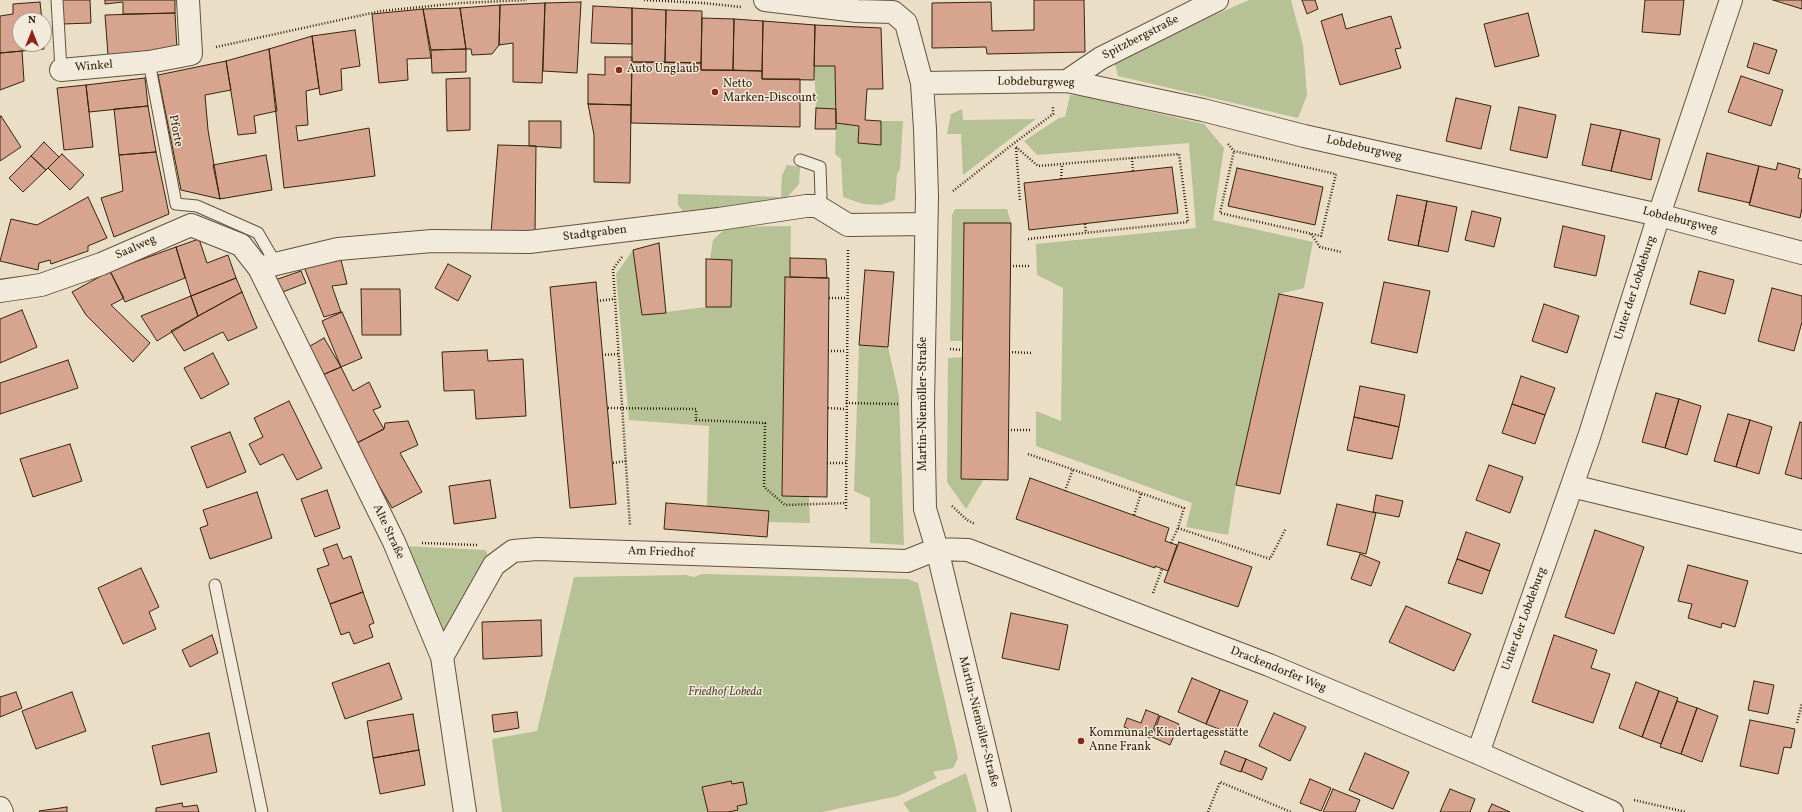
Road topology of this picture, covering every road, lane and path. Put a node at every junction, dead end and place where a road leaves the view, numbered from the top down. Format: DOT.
graph roads {
  1 [pos="57,0"];
  2 [pos="188,0"];
  3 [pos="527,0"];
  4 [pos="644,0"];
  5 [pos="765,0"];
  6 [pos="1218,0"];
  7 [pos="1731,0"];
  8 [pos="877,6"];
  9 [pos="742,7"];
  10 [pos="191,54"];
  11 [pos="149,62"];
  12 [pos="61,70"];
  13 [pos="1067,81"];
  14 [pos="922,83"];
  15 [pos="1053,100"];
  16 [pos="1203,110"];
  17 [pos="1012,144"];
  18 [pos="1016,147"];
  19 [pos="1234,151"];
  20 [pos="1132,158"];
  21 [pos="800,160"];
  22 [pos="1062,165"];
  23 [pos="1133,171"];
  24 [pos="1061,179"];
  25 [pos="952,192"];
  26 [pos="1020,201"];
  27 [pos="817,206"];
  28 [pos="1659,215"];
  29 [pos="926,224"];
  30 [pos="1085,224"];
  31 [pos="848,225"];
  32 [pos="624,230"];
  33 [pos="1086,232"];
  34 [pos="1310,233"];
  35 [pos="1028,239"];
  36 [pos="1341,252"];
  37 [pos="1802,253"];
  38 [pos="268,266"];
  39 [pos="1010,266"];
  40 [pos="1031,266"];
  41 [pos="0,292"];
  42 [pos="829,298"];
  43 [pos="847,298"];
  44 [pos="615,299"];
  45 [pos="597,301"];
  46 [pos="828,351"];
  47 [pos="846,351"];
  48 [pos="1009,352"];
  49 [pos="1032,352"];
  50 [pos="619,354"];
  51 [pos="602,355"];
  52 [pos="846,403"];
  53 [pos="923,404"];
  54 [pos="622,407"];
  55 [pos="608,408"];
  56 [pos="828,408"];
  57 [pos="846,408"];
  58 [pos="1008,430"];
  59 [pos="1031,430"];
  60 [pos="1028,454"];
  61 [pos="626,461"];
  62 [pos="613,463"];
  63 [pos="827,463"];
  64 [pos="846,463"];
  65 [pos="1073,469"];
  66 [pos="1572,486"];
  67 [pos="1064,491"];
  68 [pos="1141,494"];
  69 [pos="846,503"];
  70 [pos="949,503"];
  71 [pos="846,509"];
  72 [pos="1134,515"];
  73 [pos="978,526"];
  74 [pos="1178,528"];
  75 [pos="1286,528"];
  76 [pos="394,542"];
  77 [pos="1802,542"];
  78 [pos="1171,543"];
  79 [pos="937,549"];
  80 [pos="513,551"];
  81 [pos="632,552"];
  82 [pos="1162,569"];
  83 [pos="215,585"];
  84 [pos="1152,597"];
  85 [pos="442,657"];
  86 [pos="1802,703"];
  87 [pos="1797,723"];
  88 [pos="1478,753"];
  89 [pos="1629,798"];
  90 [pos="0,808"];
  91 [pos="2,812"];
  92 [pos="262,812"];
  93 [pos="465,812"];
  94 [pos="1000,812"];
  95 [pos="1208,812"];
  96 [pos="1291,812"];
  97 [pos="1612,812"];
  98 [pos="1686,812"];
  1 -- 12 [label="lane, Winkel"];
  2 -- 10 [label="street"];
  3 -- 10 [label="path"];
  4 -- 9 [label="path"];
  5 -- 8 [label="street, Martin-Niemöller-Straße"];
  6 -- 13 [label="street, Spitzbergstraße"];
  7 -- 28 [label="street, Unter der Lobdeburg"];
  8 -- 14 [label="street, Martin-Niemöller-Straße"];
  10 -- 11 [label="street, Winkel"];
  11 -- 12 [label="street, Winkel"];
  11 -- 38 [label="lane, Pforte"];
  13 -- 14 [label="street, Lobdeburgweg"];
  13 -- 16 [label="street, Lobdeburgweg"];
  14 -- 29 [label="street, Martin-Niemöller-Straße"];
  15 -- 17 [label="path"];
  16 -- 19 [label="path"];
  16 -- 28 [label="street, Lobdeburgweg"];
  17 -- 18 [label="path"];
  17 -- 25 [label="path"];
  18 -- 22 [label="path"];
  18 -- 26 [label="path"];
  19 -- 34 [label="path"];
  19 -- 34 [label="path"];
  20 -- 22 [label="path"];
  20 -- 23 [label="path"];
  20 -- 33 [label="path"];
  21 -- 27 [label="lane"];
  22 -- 24 [label="path"];
  27 -- 31 [label="street"];
  27 -- 32 [label="street, Stadtgraben"];
  28 -- 37 [label="street, Lobdeburgweg"];
  28 -- 66 [label="street, Unter der Lobdeburg"];
  29 -- 31 [label="street"];
  29 -- 53 [label="street, Martin-Niemöller-Straße"];
  30 -- 33 [label="path"];
  31 -- 43 [label="path"];
  32 -- 38 [label="street, Stadtgraben"];
  32 -- 44 [label="path"];
  33 -- 35 [label="path"];
  34 -- 36 [label="path"];
  38 -- 41 [label="street, Saalweg"];
  38 -- 76 [label="street, Alte Straße"];
  39 -- 40 [label="path"];
  42 -- 43 [label="path"];
  43 -- 47 [label="path"];
  44 -- 45 [label="path"];
  44 -- 50 [label="path"];
  46 -- 47 [label="path"];
  47 -- 52 [label="path"];
  48 -- 49 [label="path"];
  50 -- 51 [label="path"];
  50 -- 54 [label="path"];
  52 -- 53 [label="path"];
  52 -- 57 [label="path"];
  53 -- 79 [label="street, Martin-Niemöller-Straße"];
  54 -- 55 [label="path"];
  54 -- 61 [label="path"];
  54 -- 69 [label="path"];
  56 -- 57 [label="path"];
  57 -- 64 [label="path"];
  58 -- 59 [label="path"];
  60 -- 65 [label="path"];
  61 -- 62 [label="path"];
  61 -- 81 [label="path"];
  63 -- 64 [label="path"];
  64 -- 69 [label="path"];
  65 -- 67 [label="path"];
  65 -- 68 [label="path"];
  66 -- 77 [label="street"];
  66 -- 88 [label="street, Unter der Lobdeburg"];
  68 -- 72 [label="path"];
  68 -- 74 [label="path"];
  69 -- 71 [label="path"];
  70 -- 73 [label="path"];
  74 -- 75 [label="path"];
  74 -- 78 [label="path"];
  76 -- 80 [label="path"];
  76 -- 85 [label="street, Alte Straße"];
  79 -- 81 [label="street, Am Friedhof"];
  79 -- 88 [label="street, Drackendorfer Weg"];
  79 -- 94 [label="street, Martin-Niemöller-Straße"];
  80 -- 81 [label="street, Am Friedhof"];
  80 -- 85 [label="street"];
  82 -- 84 [label="path"];
  83 -- 92 [label="lane"];
  85 -- 93 [label="street, Alte Straße"];
  86 -- 87 [label="path"];
  88 -- 97 [label="street, Drackendorfer Weg"];
  89 -- 98 [label="path"];
  90 -- 91 [label="street"];
  95 -- 96 [label="path"];
}
